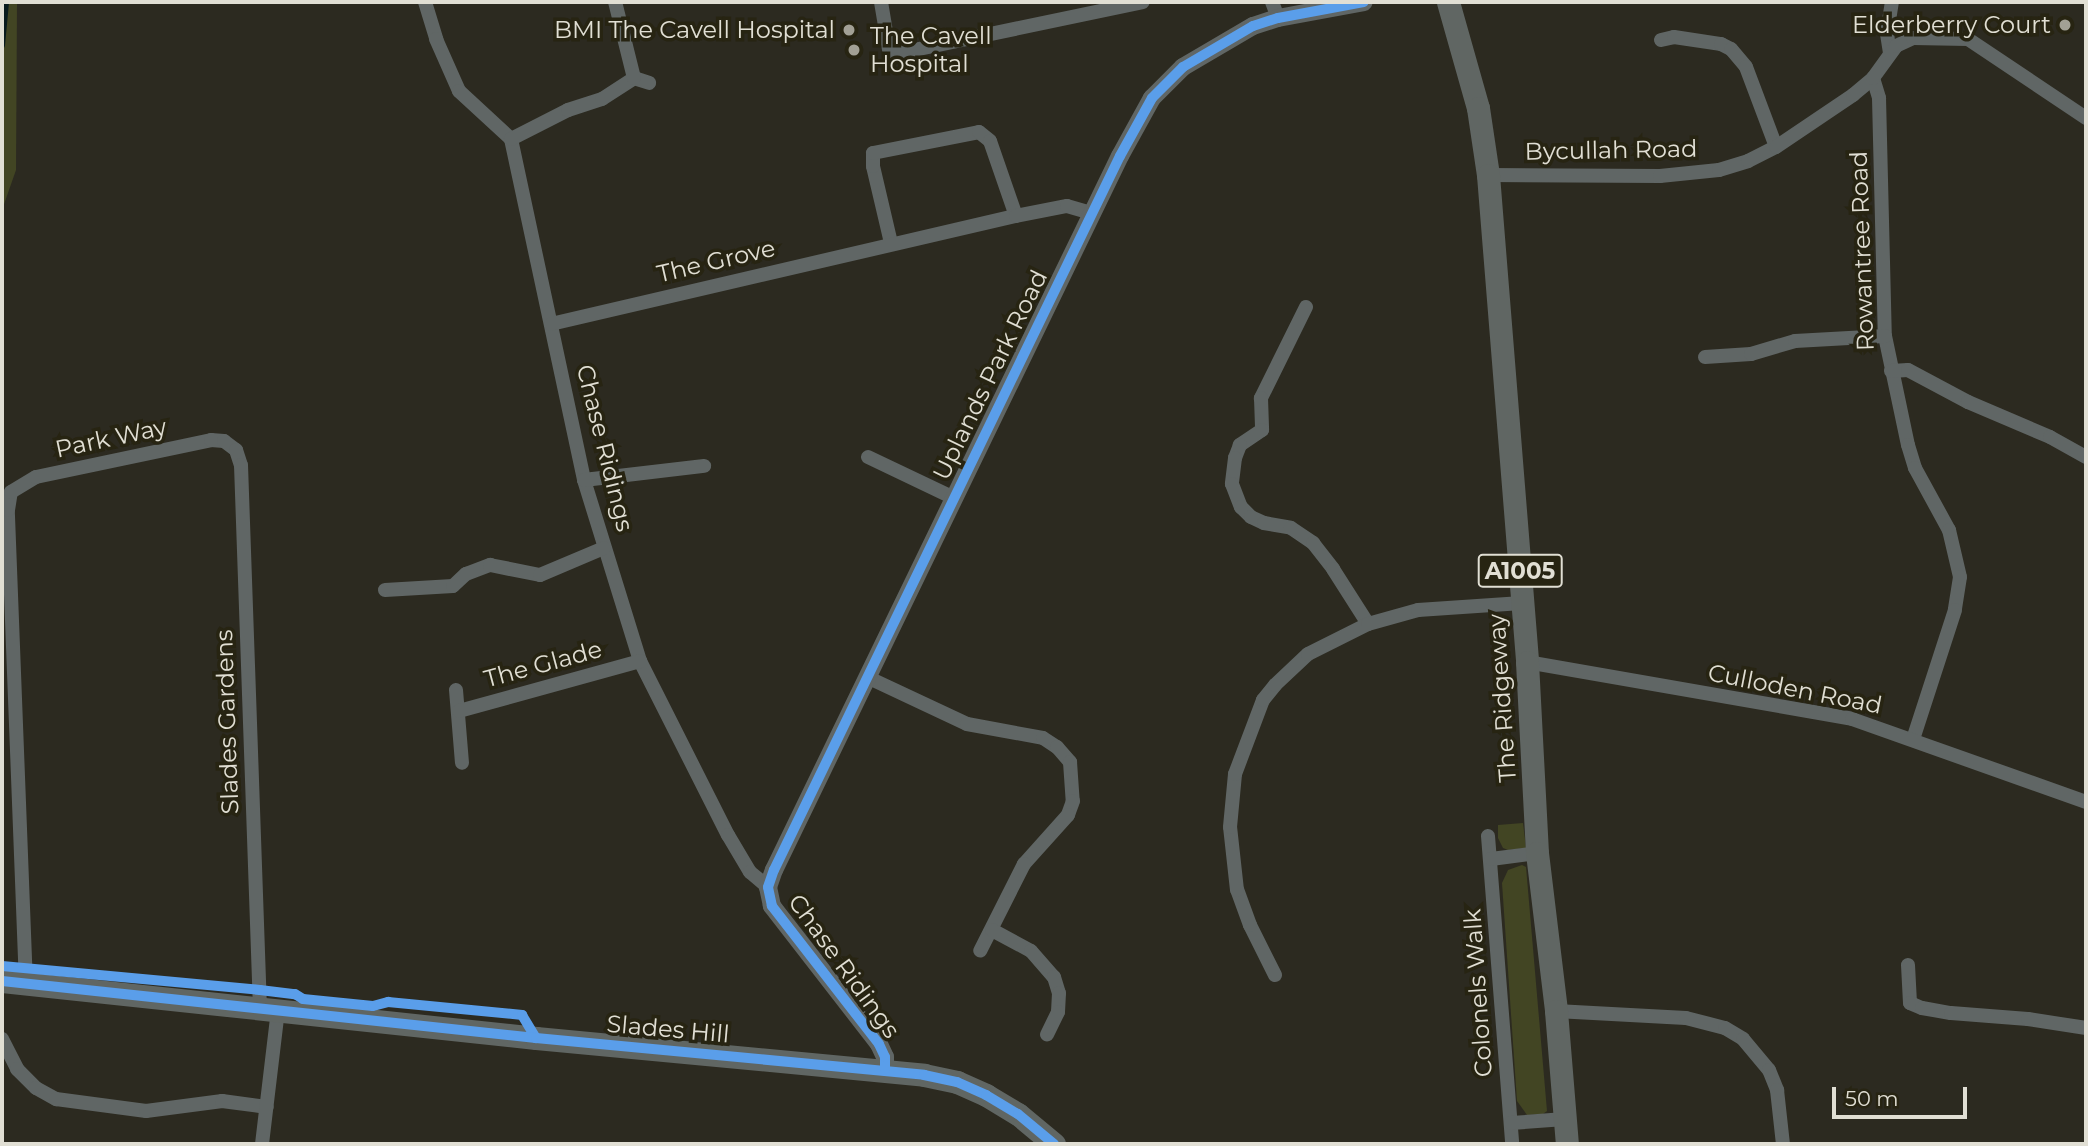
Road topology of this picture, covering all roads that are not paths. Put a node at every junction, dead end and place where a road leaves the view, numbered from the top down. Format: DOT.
graph roads {
  1 [pos="425,2"];
  2 [pos="615,2"];
  3 [pos="881,2"];
  4 [pos="1143,2"];
  5 [pos="1364,2"];
  6 [pos="1448,2"];
  7 [pos="1892,2"];
  8 [pos="1275,10"];
  9 [pos="1661,40"];
  10 [pos="1890,53"];
  11 [pos="634,78"];
  12 [pos="1873,78"];
  13 [pos="649,83"];
  14 [pos="2086,118"];
  15 [pos="511,139"];
  16 [pos="1776,146"];
  17 [pos="1488,175"];
  18 [pos="1092,213"];
  19 [pos="1016,216"];
  20 [pos="891,243"];
  21 [pos="1306,307"];
  22 [pos="551,324"];
  23 [pos="1885,335"];
  24 [pos="1705,357"];
  25 [pos="1891,371"];
  26 [pos="224,441"];
  27 [pos="868,457"];
  28 [pos="2086,457"];
  29 [pos="704,466"];
  30 [pos="584,480"];
  31 [pos="954,498"];
  32 [pos="604,548"];
  33 [pos="385,590"];
  34 [pos="1522,603"];
  35 [pos="1368,624"];
  36 [pos="640,661"];
  37 [pos="1527,662"];
  38 [pos="869,678"];
  39 [pos="456,690"];
  40 [pos="459,711"];
  41 [pos="1913,739"];
  42 [pos="462,763"];
  43 [pos="2086,802"];
  44 [pos="1489,836"];
  45 [pos="1537,853"];
  46 [pos="1491,859"];
  47 [pos="768,887"];
  48 [pos="992,930"];
  49 [pos="980,951"];
  50 [pos="1908,965"];
  51 [pos="1275,975"];
  52 [pos="2,981"];
  53 [pos="26,985"];
  54 [pos="269,1009"];
  55 [pos="1556,1012"];
  56 [pos="2086,1028"];
  57 [pos="1047,1035"];
  58 [pos="2,1039"];
  59 [pos="885,1070"];
  60 [pos="267,1107"];
  61 [pos="1565,1119"];
  62 [pos="1511,1123"];
  63 [pos="1048,1142"];
  64 [pos="262,1144"];
  65 [pos="1512,1144"];
  66 [pos="1567,1144"];
  67 [pos="1783,1144"];
  1 -- 15 [label="street"];
  2 -- 11 [label="street"];
  3 -- 4 [label="street"];
  5 -- 8 [label="street, Uplands Park Road"];
  6 -- 17 [label="main road, The Ridgeway / A1005"];
  7 -- 10 [label="street"];
  8 -- 18 [label="street, Uplands Park Road"];
  9 -- 16 [label="street"];
  10 -- 12 [label="street, Bycullah Road"];
  10 -- 14 [label="street, Bycullah Road"];
  11 -- 13 [label="street"];
  11 -- 15 [label="street"];
  12 -- 16 [label="street, Bycullah Road"];
  12 -- 23 [label="street, Rowantree Road"];
  15 -- 22 [label="street, Chase Ridings"];
  16 -- 17 [label="street, Bycullah Road"];
  17 -- 34 [label="main road, The Ridgeway / A1005"];
  18 -- 19 [label="street, The Grove"];
  18 -- 31 [label="street, Uplands Park Road"];
  19 -- 20 [label="street, The Grove"];
  19 -- 20 [label="street"];
  20 -- 22 [label="street, The Grove"];
  21 -- 35 [label="street"];
  22 -- 30 [label="street, Chase Ridings"];
  23 -- 24 [label="street"];
  23 -- 25 [label="street, Rowantree Road"];
  25 -- 28 [label="street"];
  25 -- 41 [label="street, Rowantree Road"];
  26 -- 53 [label="street, Park Way"];
  26 -- 54 [label="street, Slades Gardens"];
  27 -- 31 [label="street"];
  29 -- 30 [label="street"];
  30 -- 32 [label="street, Chase Ridings"];
  31 -- 38 [label="street, Uplands Park Road"];
  32 -- 33 [label="street"];
  32 -- 36 [label="street, Chase Ridings"];
  34 -- 35 [label="street"];
  34 -- 37 [label="main road, The Ridgeway / A1005"];
  35 -- 51 [label="street"];
  36 -- 40 [label="street, The Glade"];
  36 -- 47 [label="street, Chase Ridings"];
  37 -- 41 [label="street, Culloden Road"];
  37 -- 45 [label="main road, The Ridgeway / A1005"];
  38 -- 47 [label="street, Uplands Park Road"];
  38 -- 48 [label="street"];
  39 -- 40 [label="street, The Glade"];
  40 -- 42 [label="street, The Glade"];
  41 -- 43 [label="street, Culloden Road"];
  44 -- 46 [label="street, Colonels Walk"];
  45 -- 46 [label="street"];
  45 -- 55 [label="main road, The Ridgeway / A1005"];
  46 -- 62 [label="street, Colonels Walk"];
  47 -- 59 [label="street, Chase Ridings"];
  48 -- 49 [label="street"];
  48 -- 57 [label="street"];
  50 -- 56 [label="street"];
  52 -- 53 [label="main road, Slades Hill"];
  53 -- 54 [label="main road, Slades Hill"];
  54 -- 59 [label="main road, Slades Hill"];
  54 -- 60 [label="street, Slades Gardens"];
  55 -- 61 [label="main road, The Ridgeway / A1005"];
  55 -- 67 [label="street"];
  58 -- 60 [label="street"];
  59 -- 63 [label="main road, Slades Hill"];
  60 -- 64 [label="street, Slades Gardens"];
  61 -- 62 [label="street"];
  61 -- 66 [label="main road, The Ridgeway / A1005"];
  62 -- 65 [label="street, Colonels Walk"];
}
